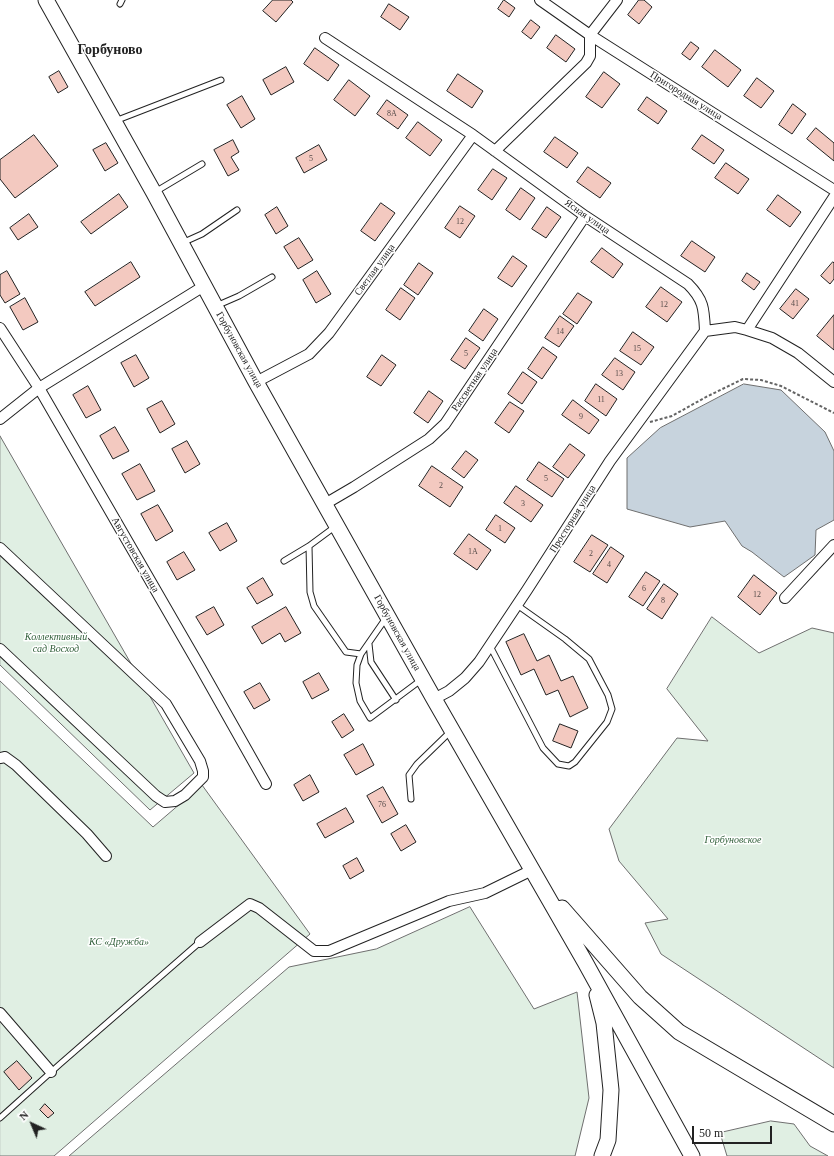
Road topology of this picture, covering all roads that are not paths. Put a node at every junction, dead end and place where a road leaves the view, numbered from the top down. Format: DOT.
graph roads {
  1 [pos="46,0"];
  2 [pos="540,0"];
  3 [pos="617,0"];
  4 [pos="590,35"];
  5 [pos="325,38"];
  6 [pos="221,80"];
  7 [pos="114,121"];
  8 [pos="473,135"];
  9 [pos="495,151"];
  10 [pos="202,164"];
  11 [pos="834,190"];
  12 [pos="154,193"];
  13 [pos="834,197"];
  14 [pos="237,210"];
  15 [pos="585,216"];
  16 [pos="181,244"];
  17 [pos="272,277"];
  18 [pos="204,286"];
  19 [pos="216,306"];
  20 [pos="0,328"];
  21 [pos="747,330"];
  22 [pos="706,331"];
  23 [pos="256,382"];
  24 [pos="834,382"];
  25 [pos="39,388"];
  26 [pos="0,419"];
  27 [pos="325,504"];
  28 [pos="337,525"];
  29 [pos="834,544"];
  30 [pos="309,546"];
  31 [pos="0,548"];
  32 [pos="284,561"];
  33 [pos="785,598"];
  34 [pos="517,605"];
  35 [pos="387,615"];
  36 [pos="369,644"];
  37 [pos="490,645"];
  38 [pos="0,649"];
  39 [pos="361,654"];
  40 [pos="423,678"];
  41 [pos="434,699"];
  42 [pos="396,700"];
  43 [pos="452,730"];
  44 [pos="0,758"];
  45 [pos="266,784"];
  46 [pos="411,799"];
  47 [pos="106,856"];
  48 [pos="532,870"];
  49 [pos="541,884"];
  50 [pos="200,942"];
  51 [pos="585,962"];
  52 [pos="0,1013"];
  53 [pos="51,1072"];
  54 [pos="0,1118"];
  55 [pos="834,1124"];
  56 [pos="602,1156"];
  57 [pos="692,1156"];
  1 -- 7 [label="main road, Горбуновская улица"];
  2 -- 4 [label="street, Пригородная улица"];
  3 -- 4 [label="street"];
  4 -- 9 [label="street"];
  4 -- 11 [label="street, Пригородная улица"];
  5 -- 8 [label="street, Ясная улица"];
  6 -- 7 [label="lane"];
  7 -- 12 [label="main road, Горбуновская улица"];
  8 -- 9 [label="street, Ясная улица"];
  8 -- 23 [label="street, Светлая улица"];
  9 -- 15 [label="street, Ясная улица"];
  10 -- 12 [label="lane"];
  12 -- 16 [label="main road, Горбуновская улица"];
  13 -- 21 [label="street"];
  14 -- 16 [label="lane"];
  15 -- 22 [label="street, Ясная улица"];
  15 -- 27 [label="street, Рассветная улица"];
  16 -- 18 [label="main road, Горбуновская улица"];
  17 -- 19 [label="lane"];
  18 -- 19 [label="main road, Горбуновская улица"];
  18 -- 25 [label="street"];
  19 -- 23 [label="main road, Горбуновская улица"];
  20 -- 25 [label="street, Августовская улица"];
  21 -- 22 [label="street"];
  21 -- 24 [label="street"];
  22 -- 34 [label="street, Просторная улица"];
  23 -- 27 [label="main road, Горбуновская улица"];
  25 -- 26 [label="street"];
  25 -- 45 [label="street, Августовская улица"];
  27 -- 28 [label="main road, Горбуновская улица"];
  28 -- 30 [label="lane"];
  28 -- 35 [label="main road, Горбуновская улица"];
  29 -- 33 [label="street"];
  30 -- 32 [label="lane"];
  30 -- 39 [label="lane"];
  31 -- 38 [label="street"];
  34 -- 37 [label="street, Просторная улица"];
  34 -- 37 [label="lane"];
  35 -- 36 [label="lane"];
  35 -- 40 [label="main road, Горбуновская улица"];
  36 -- 39 [label="lane"];
  36 -- 42 [label="lane"];
  37 -- 41 [label="street, Просторная улица"];
  39 -- 42 [label="lane"];
  40 -- 41 [label="main road, Горбуновская улица"];
  40 -- 42 [label="lane"];
  41 -- 43 [label="main road, Горбуновская улица"];
  43 -- 46 [label="lane"];
  43 -- 48 [label="main road, Горбуновская улица"];
  44 -- 47 [label="street"];
  48 -- 49 [label="main road, Горбуновская улица"];
  48 -- 50 [label="street"];
  49 -- 51 [label="main road"];
  49 -- 55 [label="main road"];
  50 -- 53 [label="lane"];
  51 -- 56 [label="main road"];
  51 -- 57 [label="main road"];
  52 -- 53 [label="street"];
  53 -- 54 [label="lane"];
}
